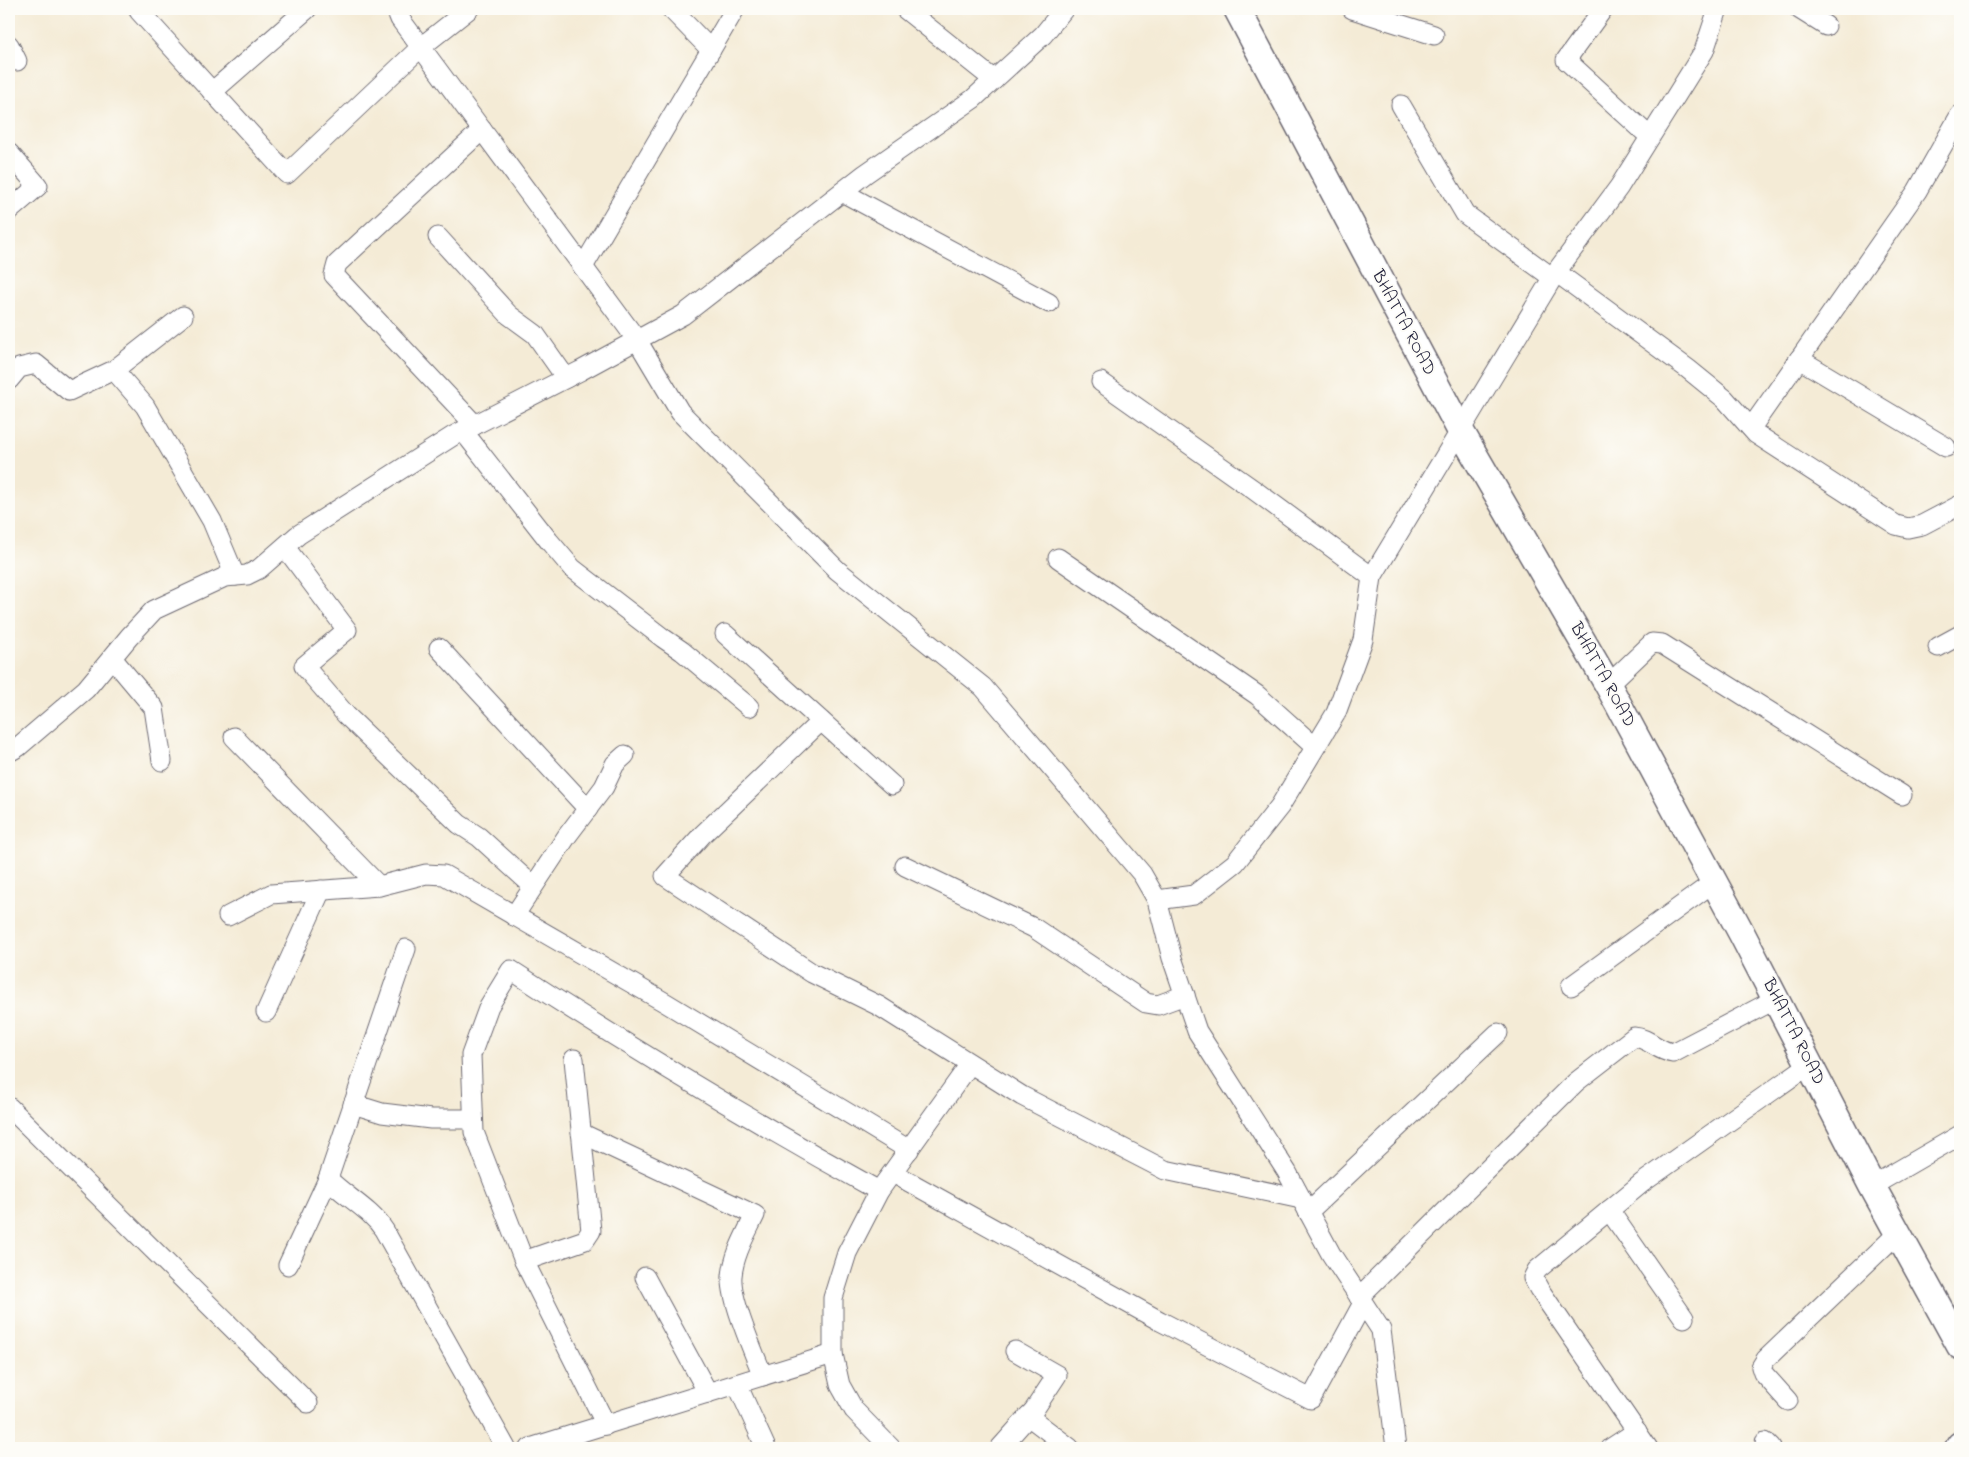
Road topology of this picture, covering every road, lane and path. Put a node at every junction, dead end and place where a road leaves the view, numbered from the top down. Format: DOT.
graph roads {
  1 [pos="396,9"];
  2 [pos="469,9"];
  3 [pos="671,9"];
  4 [pos="735,9"];
  5 [pos="905,9"];
  6 [pos="1064,9"];
  7 [pos="1237,9"];
  8 [pos="1352,9"];
  9 [pos="1603,9"];
  10 [pos="1718,9"];
  11 [pos="1799,9"];
  12 [pos="300,11"];
  13 [pos="139,12"];
  14 [pos="1826,26"];
  15 [pos="1434,35"];
  16 [pos="421,47"];
  17 [pos="711,50"];
  18 [pos="994,80"];
  19 [pos="212,92"];
  20 [pos="1401,105"];
  21 [pos="1959,119"];
  22 [pos="482,130"];
  23 [pos="1650,137"];
  24 [pos="9,153"];
  25 [pos="842,192"];
  26 [pos="9,211"];
  27 [pos="438,237"];
  28 [pos="583,268"];
  29 [pos="1555,275"];
  30 [pos="1049,303"];
  31 [pos="183,316"];
  32 [pos="637,340"];
  33 [pos="1798,360"];
  34 [pos="114,370"];
  35 [pos="566,378"];
  36 [pos="9,380"];
  37 [pos="1101,382"];
  38 [pos="469,428"];
  39 [pos="1751,428"];
  40 [pos="1460,430"];
  41 [pos="1946,447"];
  42 [pos="1960,505"];
  43 [pos="285,547"];
  44 [pos="1058,558"];
  45 [pos="235,576"];
  46 [pos="1372,577"];
  47 [pos="725,634"];
  48 [pos="1960,635"];
  49 [pos="1938,647"];
  50 [pos="439,648"];
  51 [pos="112,658"];
  52 [pos="1608,685"];
  53 [pos="749,707"];
  54 [pos="821,721"];
  55 [pos="234,738"];
  56 [pos="1315,747"];
  57 [pos="9,752"];
  58 [pos="625,754"];
  59 [pos="162,761"];
  60 [pos="892,784"];
  61 [pos="1902,795"];
  62 [pos="588,809"];
  63 [pos="906,866"];
  64 [pos="1714,882"];
  65 [pos="379,886"];
  66 [pos="533,886"];
  67 [pos="320,890"];
  68 [pos="1157,900"];
  69 [pos="228,916"];
  70 [pos="514,916"];
  71 [pos="406,949"];
  72 [pos="1571,986"];
  73 [pos="1185,995"];
  74 [pos="1776,999"];
  75 [pos="266,1012"];
  76 [pos="1498,1032"];
  77 [pos="574,1059"];
  78 [pos="970,1064"];
  79 [pos="1810,1064"];
  80 [pos="354,1104"];
  81 [pos="9,1107"];
  82 [pos="473,1119"];
  83 [pos="581,1134"];
  84 [pos="1960,1135"];
  85 [pos="909,1150"];
  86 [pos="893,1173"];
  87 [pos="328,1180"];
  88 [pos="1872,1186"];
  89 [pos="880,1191"];
  90 [pos="1305,1206"];
  91 [pos="1609,1210"];
  92 [pos="1898,1233"];
  93 [pos="524,1261"];
  94 [pos="288,1265"];
  95 [pos="645,1277"];
  96 [pos="1361,1300"];
  97 [pos="1684,1318"];
  98 [pos="1960,1346"];
  99 [pos="1015,1351"];
  100 [pos="833,1354"];
  101 [pos="763,1376"];
  102 [pos="737,1384"];
  103 [pos="708,1393"];
  104 [pos="1788,1400"];
  105 [pos="308,1403"];
  106 [pos="1028,1416"];
  107 [pos="606,1425"];
  108 [pos="1637,1431"];
  109 [pos="1960,1445"];
  110 [pos="506,1448"];
  111 [pos="530,1448"];
  112 [pos="766,1448"];
  113 [pos="891,1448"];
  114 [pos="1000,1448"];
  115 [pos="1070,1448"];
  116 [pos="1396,1448"];
  117 [pos="1611,1448"];
  118 [pos="1648,1448"];
  119 [pos="1958,1448"];
  1 -- 16 [label="street"];
  2 -- 16 [label="street"];
  3 -- 17 [label="street"];
  4 -- 17 [label="street"];
  5 -- 18 [label="street"];
  6 -- 18 [label="street"];
  7 -- 40 [label="main road, BHATTA ROAD"];
  8 -- 15 [label="street"];
  9 -- 23 [label="street"];
  10 -- 23 [label="street"];
  11 -- 14 [label="street"];
  12 -- 19 [label="street"];
  13 -- 19 [label="street"];
  16 -- 19 [label="street"];
  16 -- 22 [label="street"];
  17 -- 28 [label="street"];
  18 -- 25 [label="street"];
  20 -- 29 [label="street"];
  21 -- 33 [label="street"];
  22 -- 28 [label="street"];
  22 -- 38 [label="street"];
  23 -- 29 [label="street"];
  24 -- 26 [label="street"];
  25 -- 30 [label="street"];
  25 -- 32 [label="street"];
  27 -- 35 [label="street"];
  28 -- 32 [label="street"];
  29 -- 39 [label="street"];
  29 -- 40 [label="street"];
  31 -- 34 [label="street"];
  32 -- 35 [label="street"];
  32 -- 68 [label="street"];
  33 -- 39 [label="street"];
  33 -- 41 [label="street"];
  34 -- 36 [label="street"];
  34 -- 45 [label="street"];
  35 -- 38 [label="street"];
  37 -- 46 [label="street"];
  38 -- 43 [label="street"];
  38 -- 53 [label="street"];
  39 -- 42 [label="street"];
  40 -- 46 [label="street"];
  40 -- 52 [label="main road, BHATTA ROAD"];
  43 -- 45 [label="street"];
  43 -- 66 [label="street"];
  44 -- 56 [label="street"];
  45 -- 51 [label="street"];
  46 -- 56 [label="street"];
  47 -- 54 [label="street"];
  48 -- 49 [label="street"];
  50 -- 62 [label="street"];
  51 -- 57 [label="street"];
  51 -- 59 [label="street"];
  52 -- 61 [label="street"];
  52 -- 64 [label="main road, BHATTA ROAD"];
  54 -- 60 [label="street"];
  54 -- 78 [label="street"];
  55 -- 65 [label="street"];
  56 -- 68 [label="street"];
  58 -- 62 [label="street"];
  62 -- 66 [label="street"];
  63 -- 73 [label="street"];
  64 -- 72 [label="street"];
  64 -- 74 [label="main road, BHATTA ROAD"];
  65 -- 67 [label="street"];
  65 -- 70 [label="street"];
  66 -- 70 [label="street"];
  67 -- 69 [label="street"];
  67 -- 75 [label="street"];
  68 -- 73 [label="street"];
  70 -- 85 [label="street"];
  71 -- 80 [label="street"];
  73 -- 90 [label="street"];
  74 -- 79 [label="main road, BHATTA ROAD"];
  74 -- 96 [label="street"];
  76 -- 90 [label="street"];
  77 -- 83 [label="street"];
  78 -- 85 [label="street"];
  78 -- 90 [label="street"];
  79 -- 88 [label="main road, BHATTA ROAD"];
  79 -- 91 [label="street"];
  80 -- 82 [label="street"];
  80 -- 87 [label="street"];
  81 -- 105 [label="street"];
  82 -- 89 [label="street"];
  82 -- 93 [label="street"];
  83 -- 93 [label="street"];
  83 -- 101 [label="street"];
  84 -- 88 [label="street"];
  85 -- 86 [label="street"];
  86 -- 89 [label="street"];
  86 -- 96 [label="street"];
  87 -- 94 [label="street"];
  87 -- 110 [label="street"];
  88 -- 92 [label="main road, BHATTA ROAD"];
  89 -- 100 [label="street"];
  90 -- 96 [label="street"];
  91 -- 97 [label="street"];
  91 -- 108 [label="street"];
  92 -- 98 [label="main road, BHATTA ROAD"];
  92 -- 104 [label="street"];
  93 -- 107 [label="street"];
  95 -- 103 [label="street"];
  96 -- 116 [label="street"];
  99 -- 106 [label="street"];
  100 -- 101 [label="street"];
  100 -- 113 [label="street"];
  101 -- 102 [label="street"];
  102 -- 103 [label="street"];
  102 -- 112 [label="street"];
  103 -- 107 [label="street"];
  106 -- 114 [label="street"];
  106 -- 115 [label="street"];
  107 -- 111 [label="street"];
  108 -- 117 [label="street"];
  108 -- 118 [label="street"];
  109 -- 119 [label="main road"];
}
